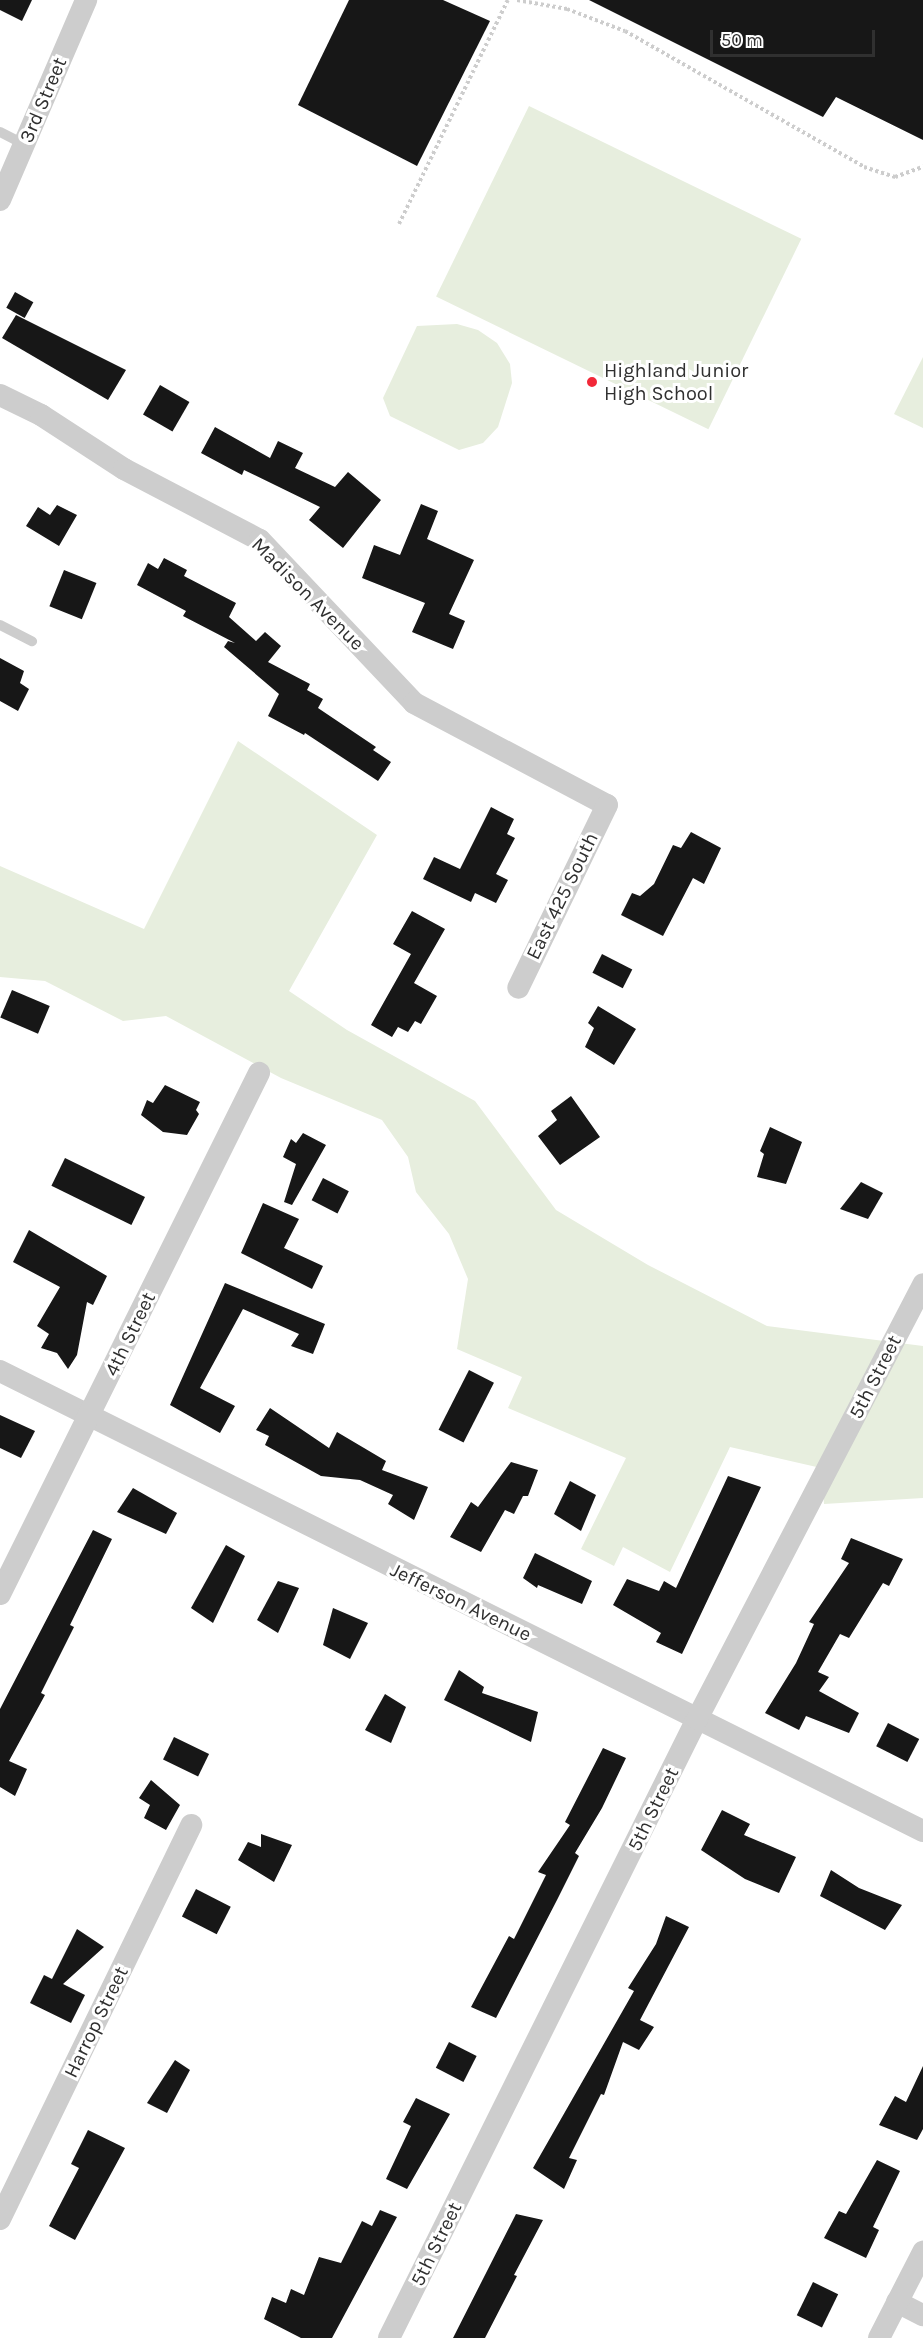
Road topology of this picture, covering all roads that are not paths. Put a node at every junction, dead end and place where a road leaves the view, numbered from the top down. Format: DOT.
graph roads {
  1 [pos="86,0"];
  2 [pos="0,132"];
  3 [pos="24,144"];
  4 [pos="0,200"];
  5 [pos="0,395"];
  6 [pos="0,625"];
  7 [pos="32,641"];
  8 [pos="607,805"];
  9 [pos="518,988"];
  10 [pos="260,1073"];
  11 [pos="923,1284"];
  12 [pos="0,1371"];
  13 [pos="88,1416"];
  14 [pos="0,1594"];
  15 [pos="697,1719"];
  16 [pos="191,1825"];
  17 [pos="923,1832"];
  18 [pos="0,2219"];
  19 [pos="923,2252"];
  20 [pos="897,2302"];
  21 [pos="923,2315"];
  22 [pos="390,2338"];
  23 [pos="879,2338"];
  1 -- 3 [label="street, 3rd Street"];
  2 -- 3 [label="lane"];
  3 -- 4 [label="street, 3rd Street"];
  5 -- 8 [label="street, Madison Avenue"];
  6 -- 7 [label="lane"];
  8 -- 9 [label="street, East 425 South"];
  10 -- 13 [label="street, 4th Street"];
  11 -- 15 [label="street, 5th Street"];
  12 -- 13 [label="street, Jefferson Avenue"];
  13 -- 14 [label="street, 4th Street"];
  13 -- 15 [label="street, Jefferson Avenue"];
  15 -- 17 [label="street, Jefferson Avenue"];
  15 -- 22 [label="street, 5th Street"];
  16 -- 18 [label="street, Harrop Street"];
  19 -- 20 [label="street"];
  20 -- 21 [label="street"];
  20 -- 23 [label="street"];
}
